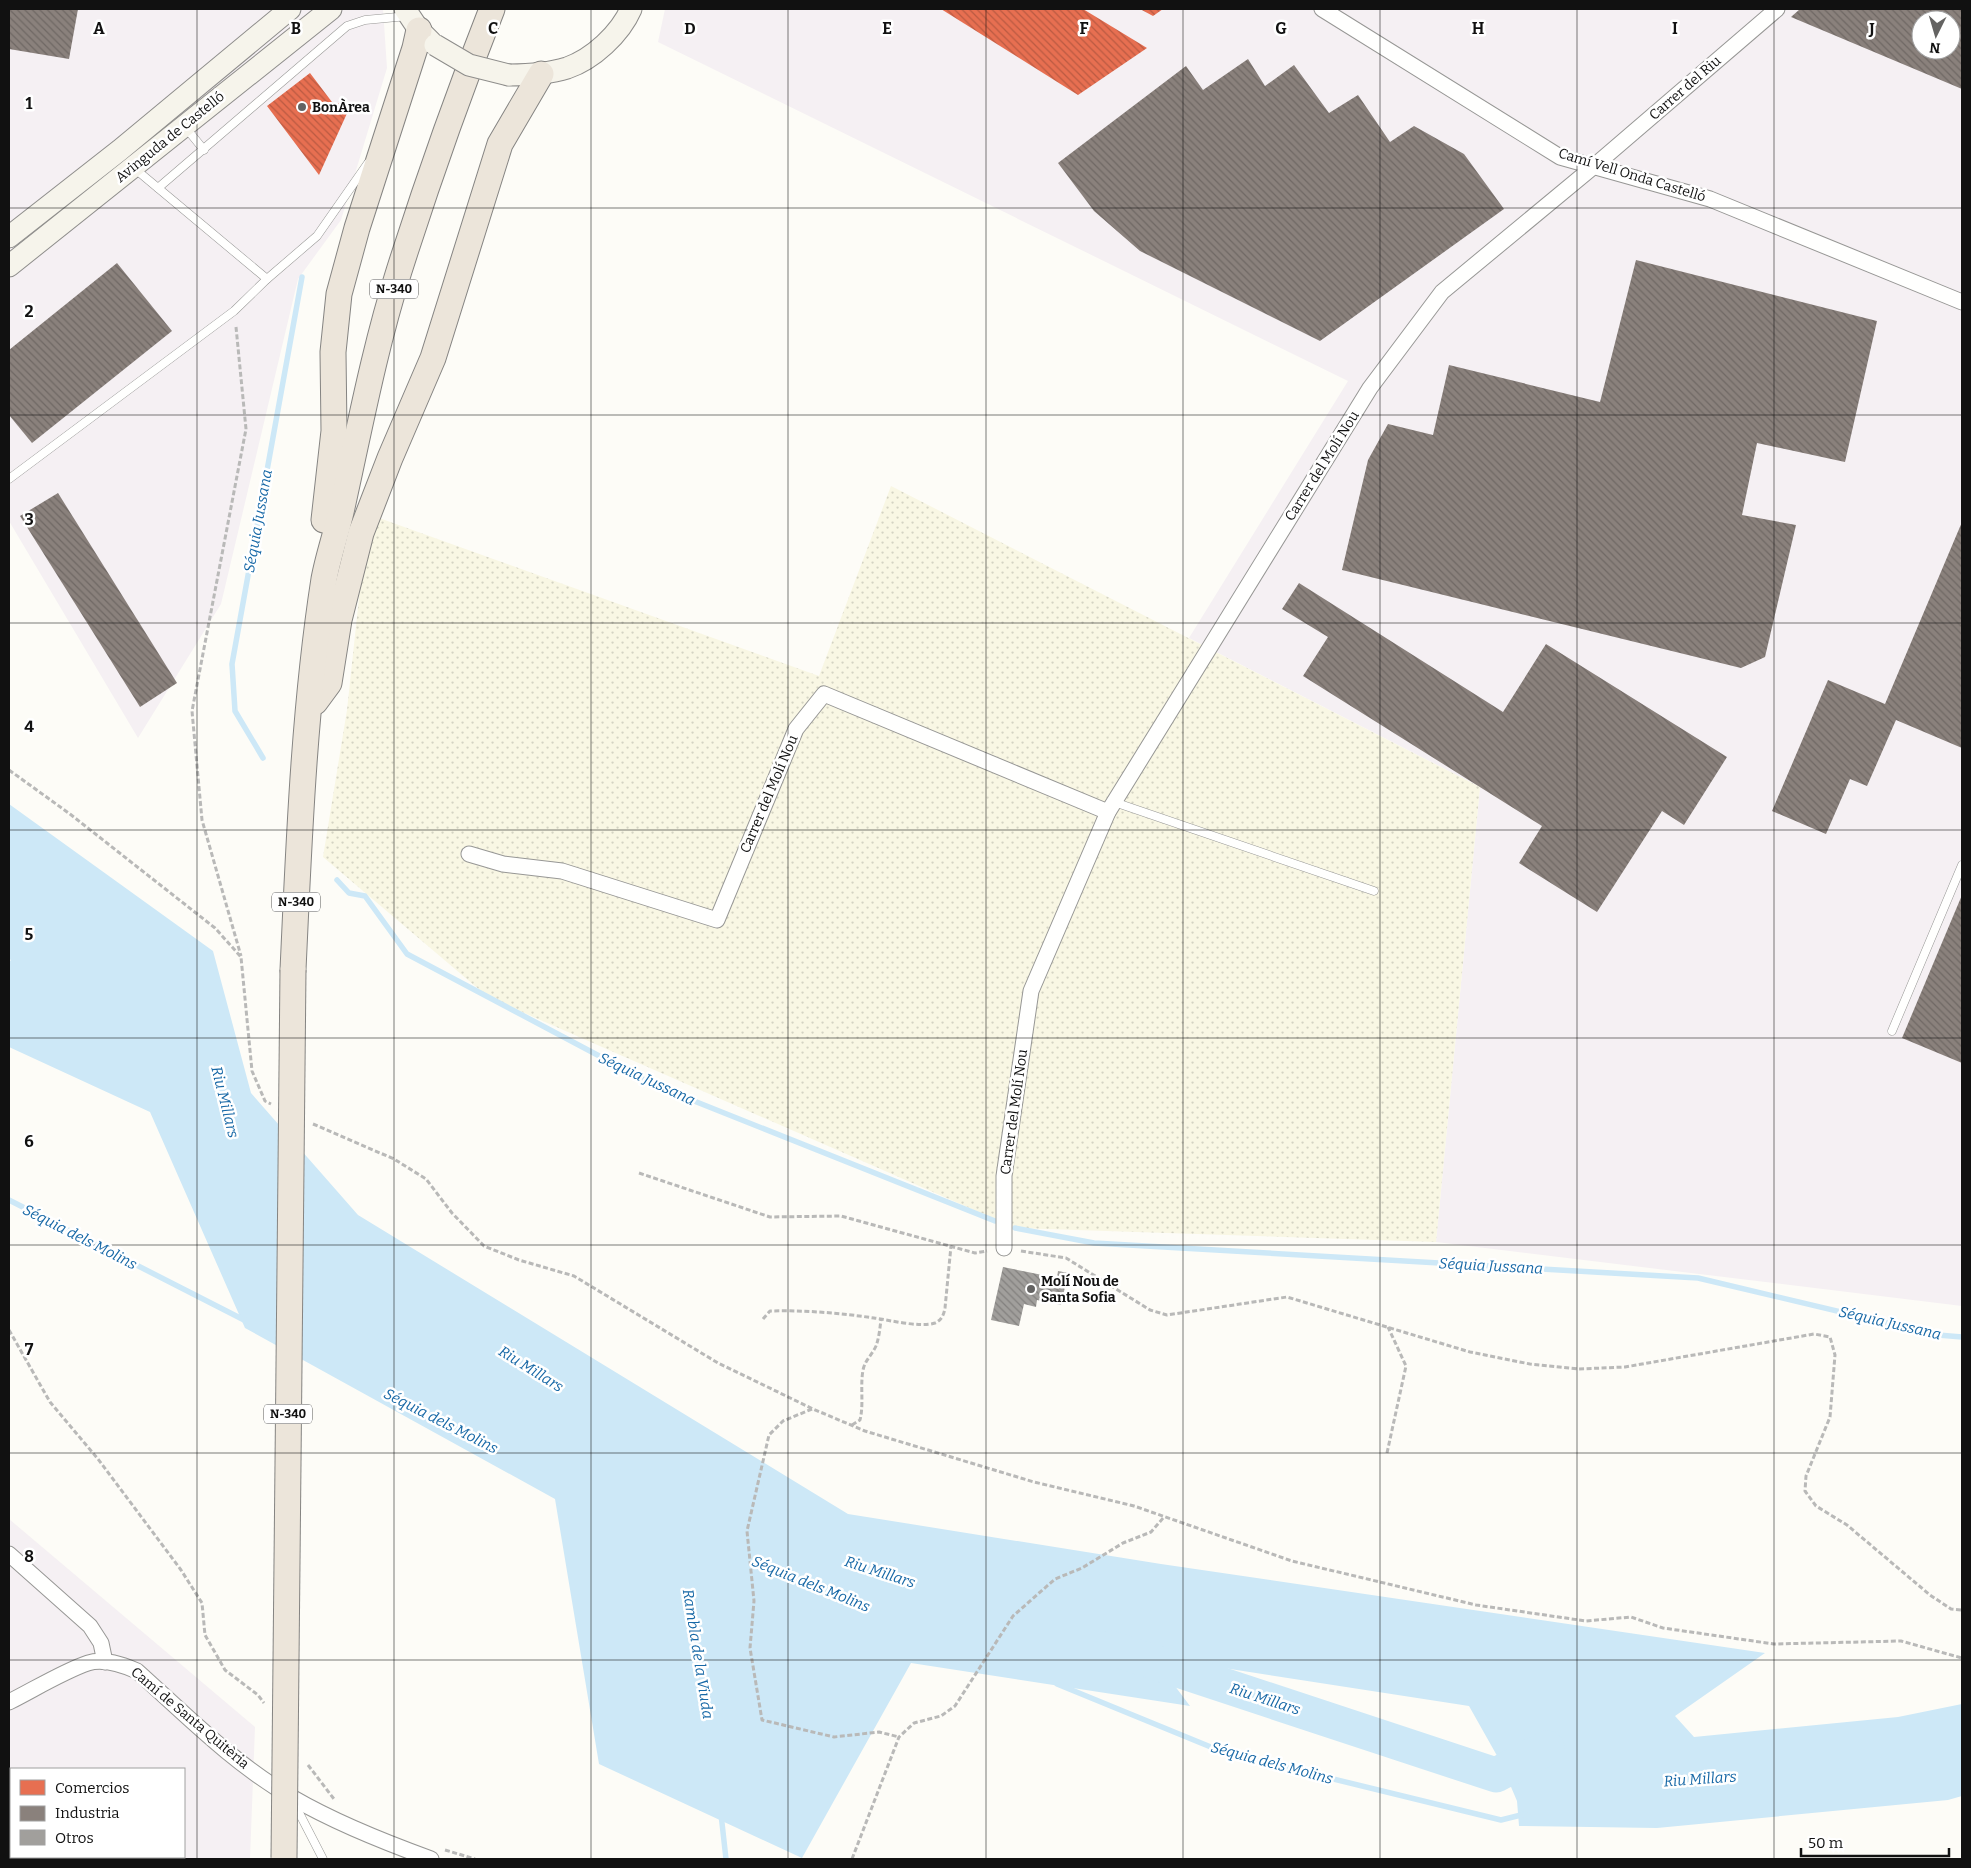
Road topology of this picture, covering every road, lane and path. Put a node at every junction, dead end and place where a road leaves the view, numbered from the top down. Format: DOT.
graph roads {
  1 [pos="290,9"];
  2 [pos="331,9"];
  3 [pos="492,9"];
  4 [pos="631,9"];
  5 [pos="1322,9"];
  6 [pos="1777,9"];
  7 [pos="417,25"];
  8 [pos="540,74"];
  9 [pos="184,126"];
  10 [pos="386,137"];
  11 [pos="204,150"];
  12 [pos="1593,167"];
  13 [pos="134,168"];
  14 [pos="158,188"];
  15 [pos="9,237"];
  16 [pos="9,266"];
  17 [pos="267,279"];
  18 [pos="1962,302"];
  19 [pos="234,311"];
  20 [pos="9,479"];
  21 [pos="324,577"];
  22 [pos="309,710"];
  23 [pos="9,770"];
  24 [pos="1111,807"];
  25 [pos="469,854"];
  26 [pos="1962,865"];
  27 [pos="1374,891"];
  28 [pos="241,957"];
  29 [pos="1892,1031"];
  30 [pos="274,1106"];
  31 [pos="308,1122"];
  32 [pos="639,1173"];
  33 [pos="951,1246"];
  34 [pos="1004,1248"];
  35 [pos="763,1318"];
  36 [pos="881,1319"];
  37 [pos="1388,1327"];
  38 [pos="9,1330"];
  39 [pos="812,1409"];
  40 [pos="851,1425"];
  41 [pos="1387,1453"];
  42 [pos="1164,1517"];
  43 [pos="9,1554"];
  44 [pos="1962,1610"];
  45 [pos="1962,1658"];
  46 [pos="105,1662"];
  47 [pos="9,1702"];
  48 [pos="269,1710"];
  49 [pos="899,1738"];
  50 [pos="306,1763"];
  51 [pos="292,1798"];
  52 [pos="339,1805"];
  53 [pos="284,1859"];
  54 [pos="323,1859"];
  55 [pos="431,1859"];
  56 [pos="852,1859"];
  1 -- 15 [label="main road, Avinguda de Castelló"];
  2 -- 9 [label="main road, Avinguda de Castelló"];
  3 -- 21 [label="highway, N-340"];
  4 -- 8 [label="main road"];
  5 -- 12 [label="street, Camí Vell Onda Castelló"];
  6 -- 12 [label="street, Carrer del Riu"];
  7 -- 8 [label="main road, bridge"];
  7 -- 10 [label="highway"];
  7 -- 11 [label="lane"];
  8 -- 22 [label="highway"];
  9 -- 11 [label="lane"];
  9 -- 13 [label="main road, Avinguda de Castelló"];
  10 -- 17 [label="lane"];
  10 -- 21 [label="highway"];
  11 -- 14 [label="lane"];
  12 -- 18 [label="street, Camí Vell Onda Castelló"];
  12 -- 24 [label="street, Carrer del Molí Nou"];
  13 -- 14 [label="lane"];
  13 -- 16 [label="main road, Avinguda de Castelló"];
  14 -- 17 [label="lane"];
  17 -- 19 [label="lane"];
  19 -- 20 [label="lane"];
  19 -- 28 [label="path"];
  21 -- 22 [label="highway, N-340"];
  22 -- 53 [label="highway, N-340, bridge"];
  23 -- 28 [label="path"];
  24 -- 25 [label="street, Carrer del Molí Nou"];
  24 -- 27 [label="lane"];
  24 -- 34 [label="street, Carrer del Molí Nou"];
  26 -- 29 [label="lane"];
  28 -- 30 [label="path"];
  31 -- 39 [label="path"];
  32 -- 33 [label="path"];
  33 -- 34 [label="path"];
  33 -- 36 [label="path"];
  34 -- 37 [label="path"];
  35 -- 36 [label="path"];
  36 -- 40 [label="path"];
  37 -- 41 [label="path"];
  37 -- 44 [label="path"];
  38 -- 48 [label="path"];
  39 -- 40 [label="path"];
  39 -- 49 [label="path"];
  40 -- 42 [label="path"];
  42 -- 45 [label="path"];
  42 -- 49 [label="path"];
  43 -- 46 [label="street"];
  46 -- 47 [label="street"];
  46 -- 51 [label="street, Camí de Santa Quitèria"];
  49 -- 56 [label="path"];
  50 -- 52 [label="path"];
  51 -- 54 [label="lane"];
  51 -- 55 [label="street, Camí de Santa Quitèria"];
}
